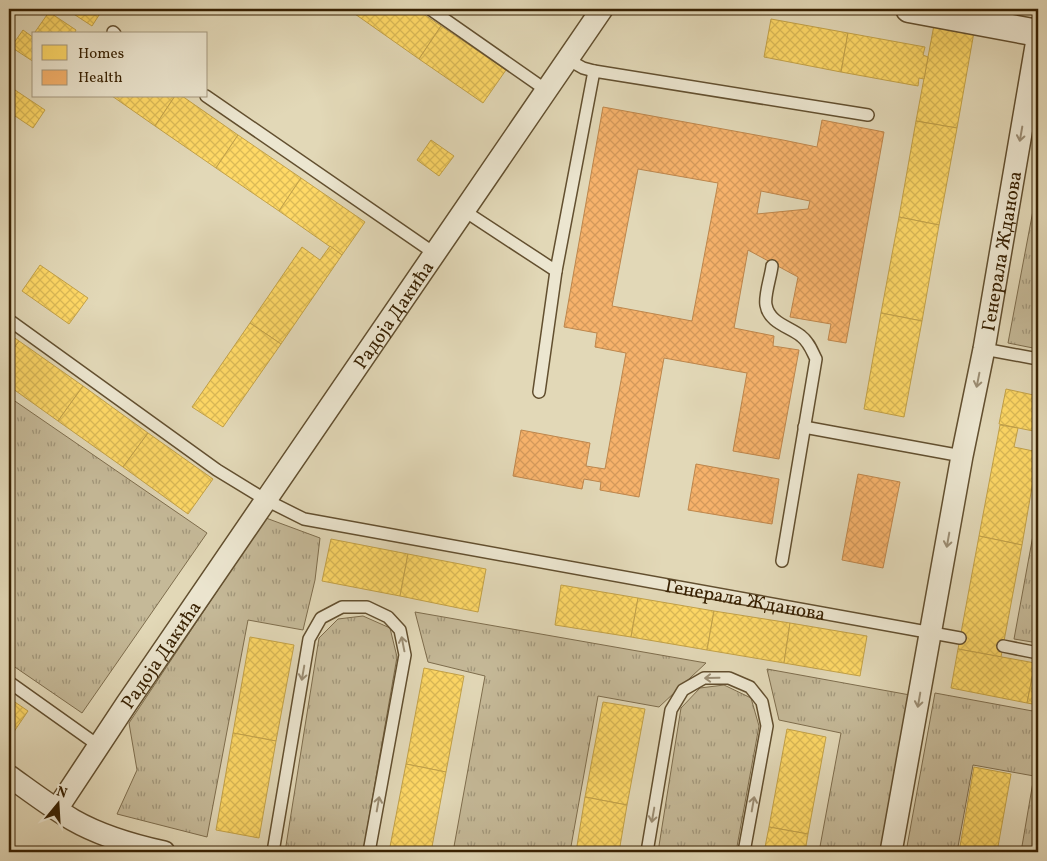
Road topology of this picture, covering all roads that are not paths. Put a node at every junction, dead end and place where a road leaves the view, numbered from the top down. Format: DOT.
graph roads {
  1 [pos="430,9"];
  2 [pos="602,9"];
  3 [pos="913,9"];
  4 [pos="1038,34"];
  5 [pos="567,59"];
  6 [pos="594,71"];
  7 [pos="546,90"];
  8 [pos="208,97"];
  9 [pos="868,115"];
  10 [pos="463,210"];
  11 [pos="434,253"];
  12 [pos="772,266"];
  13 [pos="556,271"];
  14 [pos="9,320"];
  15 [pos="984,349"];
  16 [pos="1038,359"];
  17 [pos="539,392"];
  18 [pos="804,427"];
  19 [pos="962,456"];
  20 [pos="266,500"];
  21 [pos="782,561"];
  22 [pos="931,633"];
  23 [pos="960,638"];
  24 [pos="1003,646"];
  25 [pos="1038,653"];
  26 [pos="9,682"];
  27 [pos="99,746"];
  28 [pos="9,776"];
  29 [pos="57,809"];
  30 [pos="164,852"];
  31 [pos="273,852"];
  32 [pos="369,852"];
  33 [pos="647,852"];
  34 [pos="744,852"];
  35 [pos="891,852"];
  1 -- 7 [label="lane"];
  2 -- 5 [label="street, Радоја Дакића"];
  3 -- 4 [label="street"];
  4 -- 15 [label="street, Генерала Жданова, one-way"];
  5 -- 6 [label="lane"];
  5 -- 7 [label="street, Радоја Дакића"];
  6 -- 9 [label="lane"];
  6 -- 13 [label="lane"];
  7 -- 10 [label="street, Радоја Дакића"];
  8 -- 11 [label="lane, Радоја Дакића"];
  10 -- 11 [label="street, Радоја Дакића"];
  10 -- 13 [label="lane"];
  11 -- 20 [label="street, Радоја Дакића"];
  12 -- 18 [label="lane"];
  13 -- 17 [label="lane"];
  14 -- 20 [label="lane"];
  15 -- 16 [label="lane, Генерала Жданова"];
  15 -- 19 [label="street, Генерала Жданова, one-way"];
  18 -- 19 [label="lane"];
  18 -- 21 [label="lane"];
  19 -- 22 [label="street, Генерала Жданова, one-way"];
  20 -- 22 [label="lane, Генерала Жданова"];
  20 -- 27 [label="street, Радоја Дакића"];
  22 -- 23 [label="lane, Генерала Жданова"];
  22 -- 35 [label="street, Генерала Жданова, one-way"];
  24 -- 25 [label="lane"];
  26 -- 27 [label="lane"];
  27 -- 29 [label="street, Радоја Дакића"];
  28 -- 29 [label="street"];
  29 -- 30 [label="street"];
  32 -- 31 [label="lane, one-way"];
  34 -- 33 [label="lane, one-way"];
}
